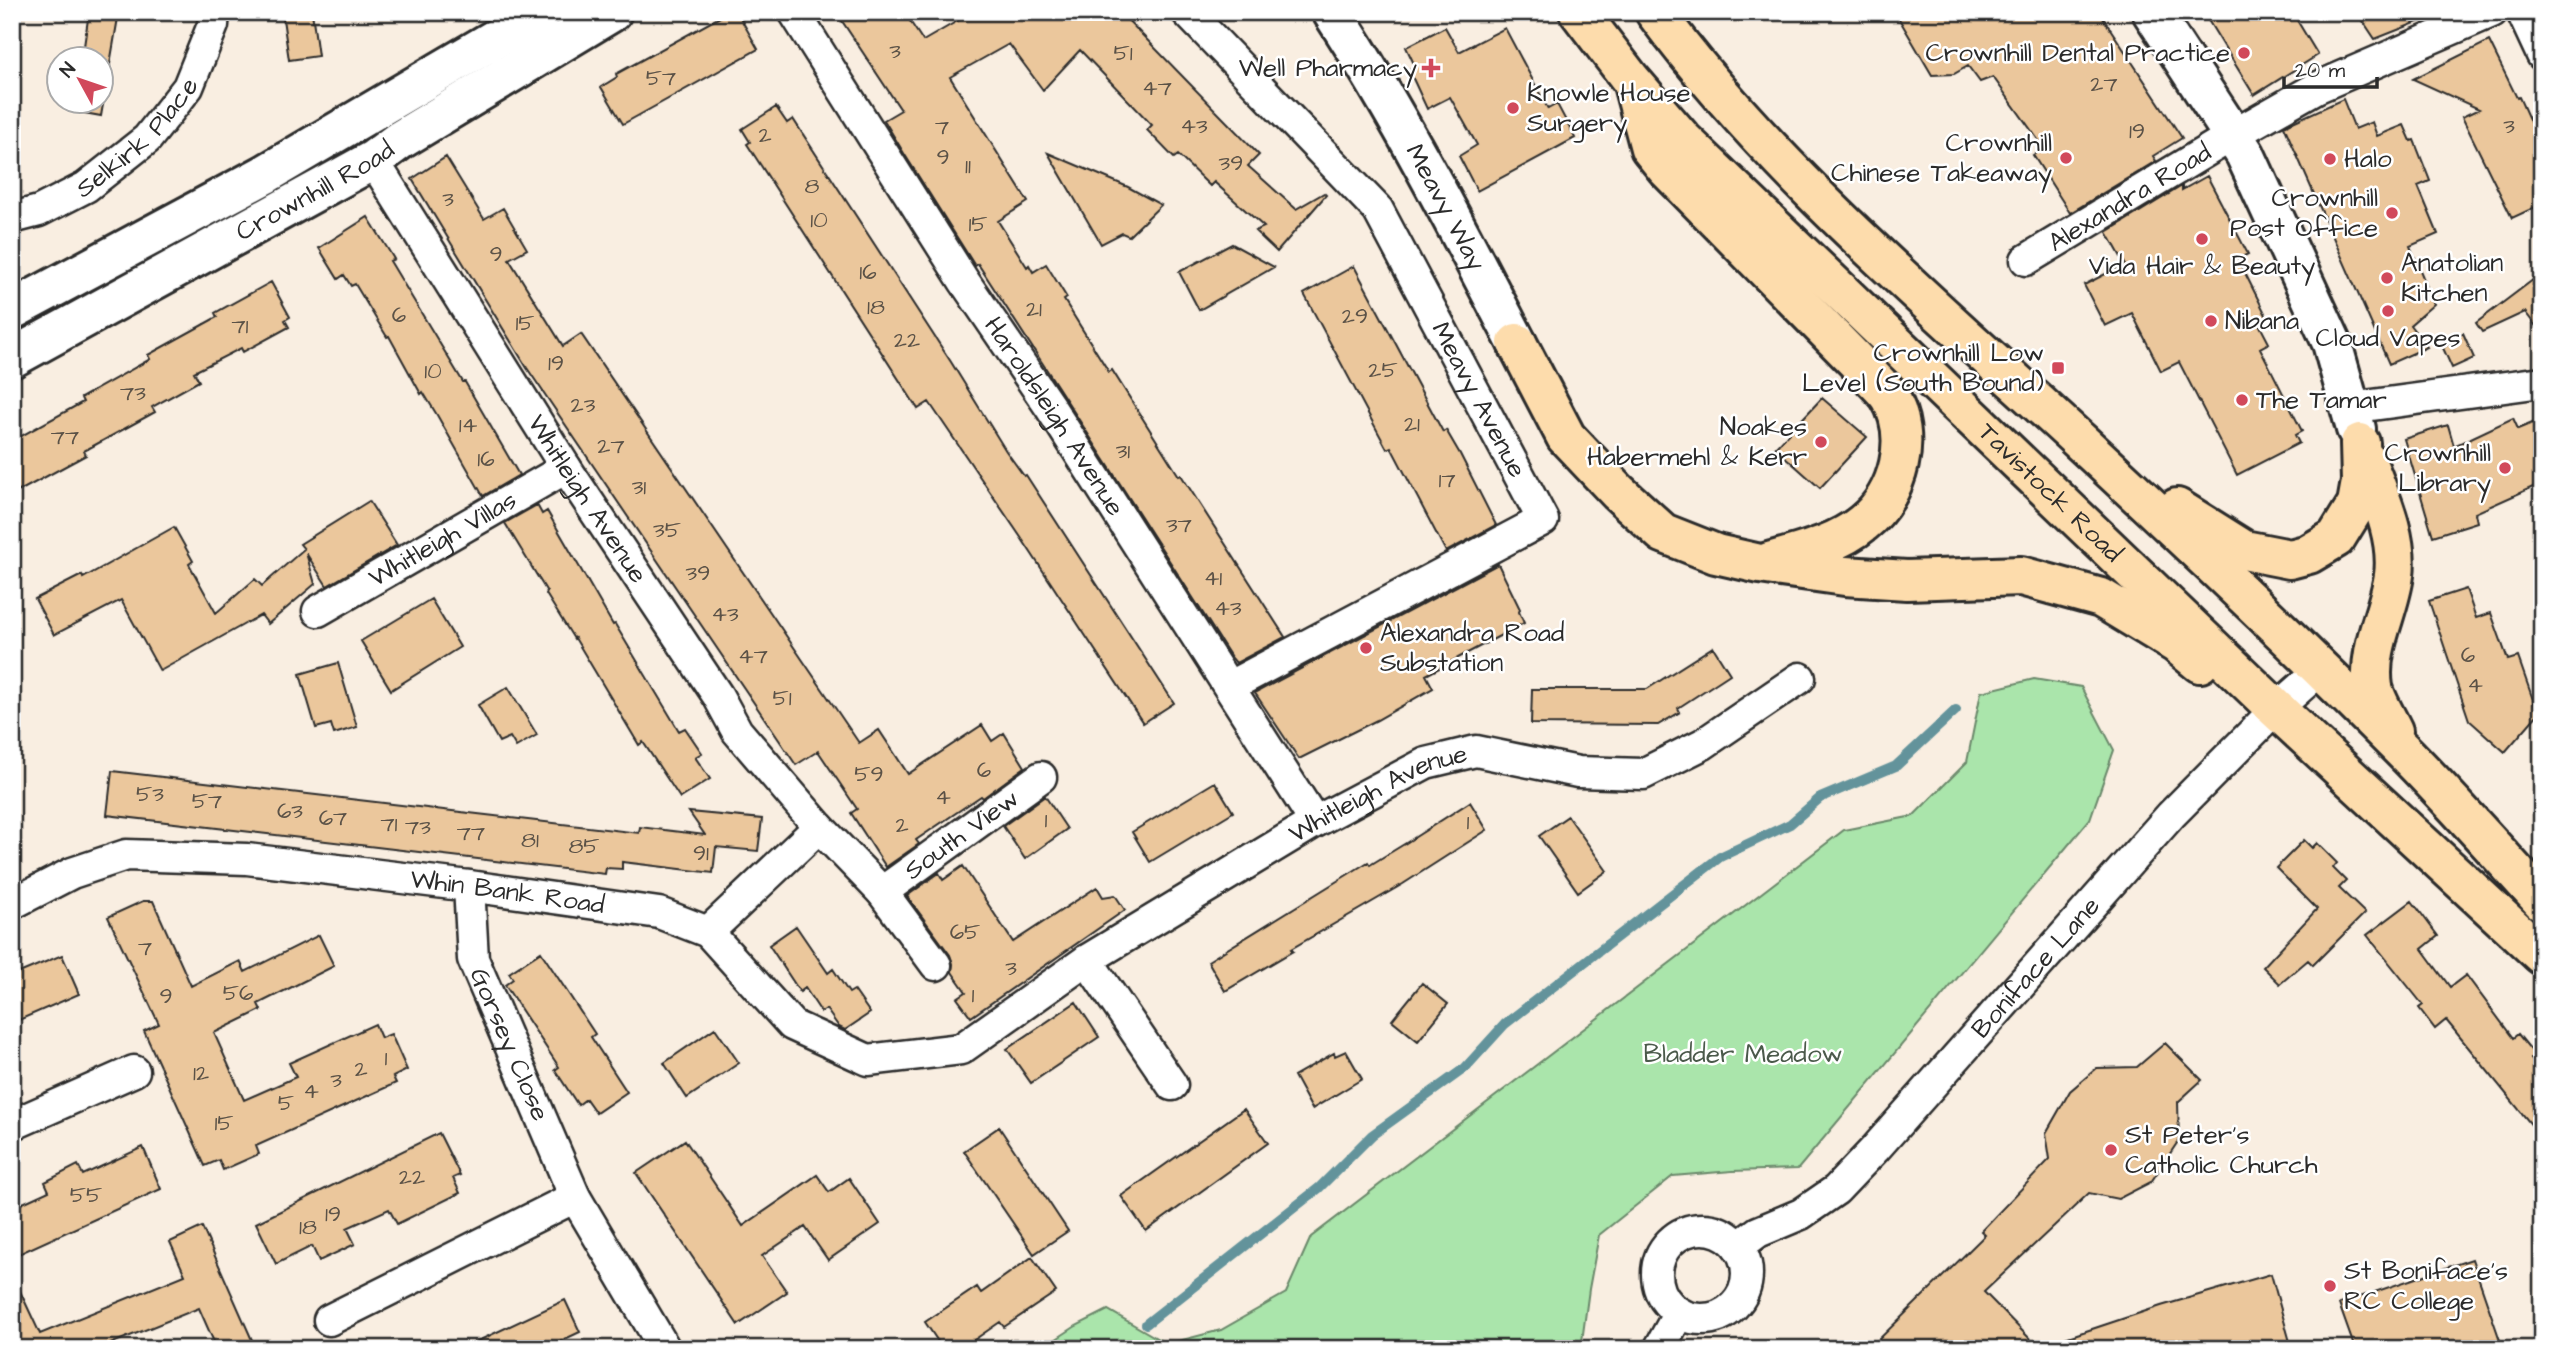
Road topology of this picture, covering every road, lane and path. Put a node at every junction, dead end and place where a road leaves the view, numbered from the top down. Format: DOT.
graph roads {
  1 [pos="214,12"];
  2 [pos="541,12"];
  3 [pos="612,12"];
  4 [pos="794,12"];
  5 [pos="1186,12"];
  6 [pos="1332,12"];
  7 [pos="1353,12"];
  8 [pos="1579,12"];
  9 [pos="1655,12"];
  10 [pos="2152,12"];
  11 [pos="2492,12"];
  12 [pos="2522,12"];
  13 [pos="2542,55"];
  14 [pos="1372,73"];
  15 [pos="1631,80"];
  16 [pos="2233,135"];
  17 [pos="373,160"];
  18 [pos="12,218"];
  19 [pos="2026,260"];
  20 [pos="12,310"];
  21 [pos="1517,343"];
  22 [pos="12,358"];
  23 [pos="2542,382"];
  24 [pos="2356,427"];
  25 [pos="2084,445"];
  26 [pos="566,468"];
  27 [pos="1760,564"];
  28 [pos="318,611"];
  29 [pos="2320,670"];
  30 [pos="1800,678"];
  31 [pos="1230,686"];
  32 [pos="2271,704"];
  33 [pos="2401,749"];
  34 [pos="1041,777"];
  35 [pos="1315,822"];
  36 [pos="819,827"];
  37 [pos="469,886"];
  38 [pos="882,892"];
  39 [pos="2542,901"];
  40 [pos="12,904"];
  41 [pos="708,932"];
  42 [pos="2542,955"];
  43 [pos="1087,960"];
  44 [pos="936,965"];
  45 [pos="961,1049"];
  46 [pos="134,1070"];
  47 [pos="1172,1085"];
  48 [pos="12,1125"];
  49 [pos="575,1197"];
  50 [pos="1738,1247"];
  51 [pos="1679,1313"];
  52 [pos="329,1320"];
  53 [pos="664,1349"];
  54 [pos="1659,1349"];
  1 -- 18 [label="street, Selkirk Place"];
  2 -- 20 [label="main road, Crownhill Road"];
  3 -- 17 [label="main road, Crownhill Road"];
  4 -- 31 [label="street, Haroldsleigh Avenue"];
  5 -- 31 [label="street, Meavy Avenue"];
  6 -- 14 [label="main road, Meavy Way"];
  7 -- 14 [label="main road, Meavy Way"];
  8 -- 15 [label="highway, Tavistock Road"];
  9 -- 25 [label="highway, Tavistock Road"];
  10 -- 16 [label="main road"];
  11 -- 16 [label="street, Alexandra Road"];
  12 -- 13 [label="street"];
  14 -- 21 [label="main road, Meavy Way"];
  15 -- 27 [label="highway"];
  15 -- 32 [label="highway, Tavistock Road"];
  16 -- 19 [label="street, Alexandra Road"];
  16 -- 24 [label="main road"];
  17 -- 22 [label="main road, Crownhill Road"];
  17 -- 26 [label="street, Whitleigh Avenue"];
  21 -- 27 [label="highway"];
  23 -- 24 [label="street"];
  24 -- 25 [label="highway"];
  24 -- 33 [label="highway"];
  25 -- 29 [label="highway, Tavistock Road"];
  26 -- 28 [label="street, Whitleigh Villas"];
  26 -- 36 [label="street, Whitleigh Avenue"];
  27 -- 32 [label="highway"];
  29 -- 32 [label="street, Boniface Lane"];
  29 -- 33 [label="highway, Tavistock Road"];
  30 -- 35 [label="street, Whitleigh Avenue"];
  31 -- 35 [label="street, Haroldsleigh Avenue"];
  32 -- 42 [label="highway, Tavistock Road"];
  32 -- 50 [label="street, Boniface Lane"];
  33 -- 39 [label="highway, Tavistock Road"];
  34 -- 38 [label="street, South View"];
  35 -- 43 [label="street, Whitleigh Avenue"];
  36 -- 38 [label="street, Whitleigh Avenue"];
  36 -- 41 [label="street"];
  37 -- 40 [label="street, Whin Bank Road"];
  37 -- 41 [label="street, Whin Bank Road"];
  37 -- 49 [label="street, Gorsey Close"];
  38 -- 44 [label="street, Whitleigh Avenue"];
  41 -- 45 [label="street, Whin Bank Road"];
  43 -- 45 [label="street, Whitleigh Avenue"];
  43 -- 47 [label="street"];
  46 -- 48 [label="street"];
  49 -- 52 [label="street"];
  49 -- 53 [label="street, Gorsey Close"];
  50 -- 51 [label="street"];
  50 -- 51 [label="street"];
  51 -- 54 [label="street"];
}
